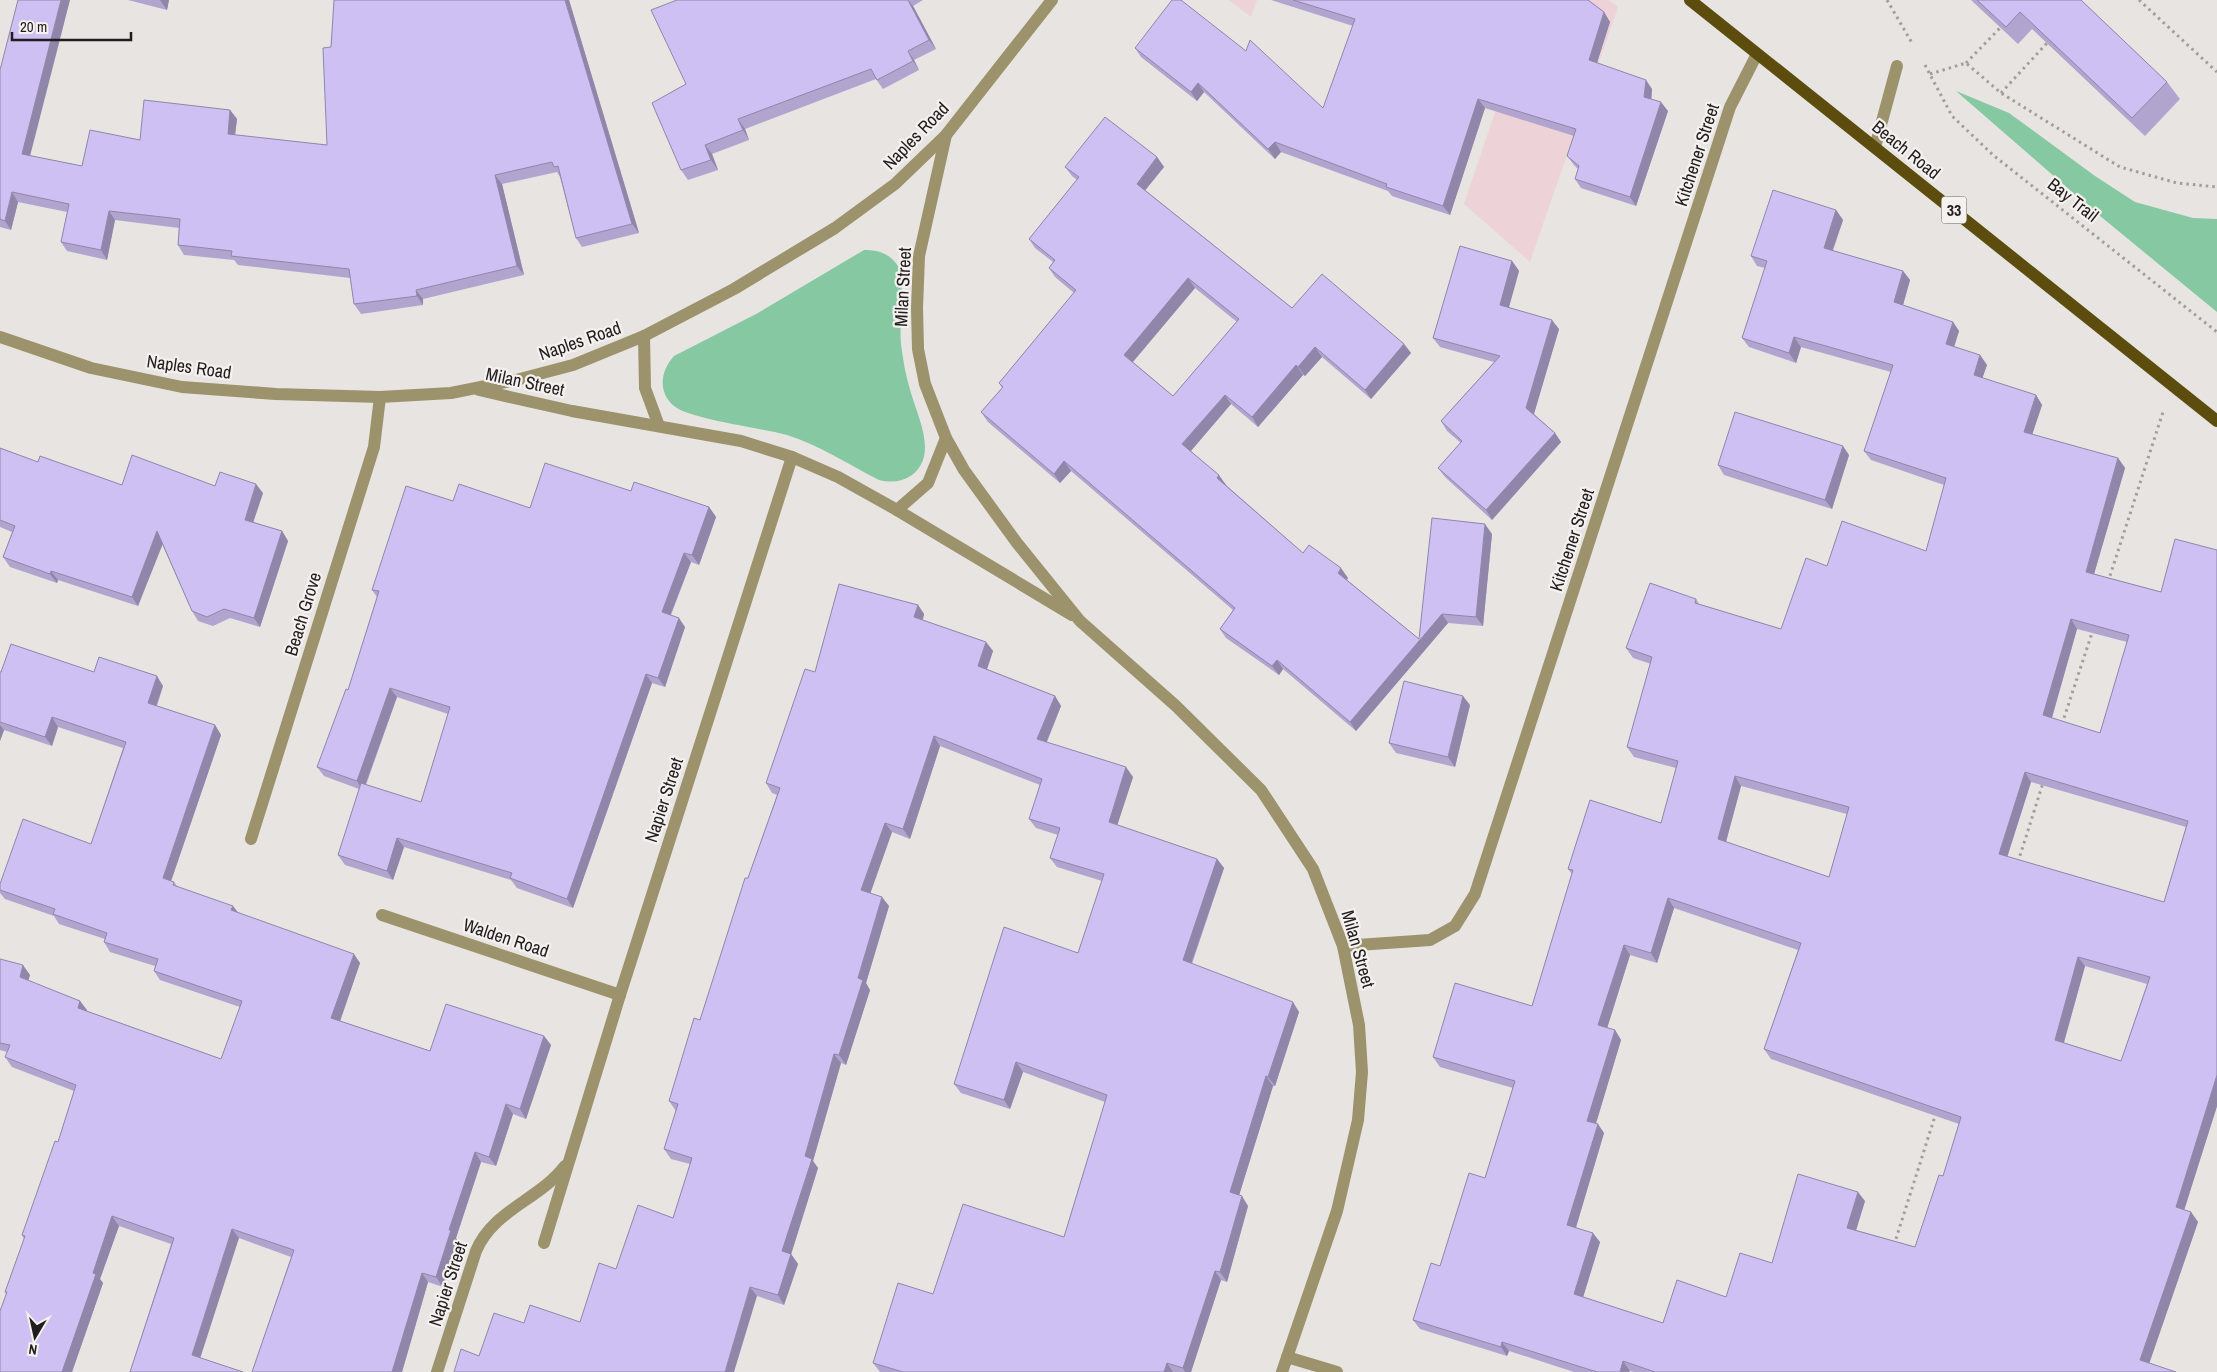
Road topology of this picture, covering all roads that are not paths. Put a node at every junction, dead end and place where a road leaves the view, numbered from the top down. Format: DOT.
graph roads {
  1 [pos="1052,0"];
  2 [pos="1690,0"];
  3 [pos="1757,54"];
  4 [pos="1897,66"];
  5 [pos="946,135"];
  6 [pos="1875,147"];
  7 [pos="644,336"];
  8 [pos="0,337"];
  9 [pos="472,389"];
  10 [pos="380,397"];
  11 [pos="2217,421"];
  12 [pos="659,426"];
  13 [pos="946,438"];
  14 [pos="792,456"];
  15 [pos="897,510"];
  16 [pos="1080,620"];
  17 [pos="250,839"];
  18 [pos="382,915"];
  19 [pos="1343,946"];
  20 [pos="620,994"];
  21 [pos="571,1156"];
  22 [pos="544,1243"];
  23 [pos="1287,1356"];
  24 [pos="437,1372"];
  25 [pos="1282,1372"];
  26 [pos="1337,1372"];
  1 -- 5 [label="street, Naples Road"];
  2 -- 3 [label="main road, Beach Road / 33"];
  3 -- 6 [label="main road, Beach Road / 33"];
  3 -- 19 [label="street, Kitchener Street"];
  4 -- 6 [label="street"];
  5 -- 7 [label="street, Naples Road"];
  5 -- 13 [label="street, Milan Street"];
  6 -- 11 [label="main road, Beach Road / 33"];
  7 -- 9 [label="street, Naples Road"];
  7 -- 12 [label="street"];
  8 -- 10 [label="street, Naples Road"];
  9 -- 10 [label="street, Naples Road"];
  9 -- 12 [label="street, Milan Street"];
  10 -- 17 [label="street, Beach Grove"];
  12 -- 14 [label="street, Milan Street"];
  13 -- 15 [label="street"];
  13 -- 16 [label="street, Milan Street"];
  14 -- 15 [label="street, Milan Street"];
  14 -- 20 [label="street, Napier Street"];
  15 -- 16 [label="street, Milan Street"];
  16 -- 19 [label="street, Milan Street"];
  18 -- 20 [label="street, Walden Road"];
  19 -- 23 [label="street, Milan Street"];
  20 -- 21 [label="street, Napier Street"];
  21 -- 22 [label="street, Napier Street"];
  21 -- 24 [label="street, Napier Street"];
  23 -- 25 [label="street, Milan Street"];
  23 -- 26 [label="street"];
}
